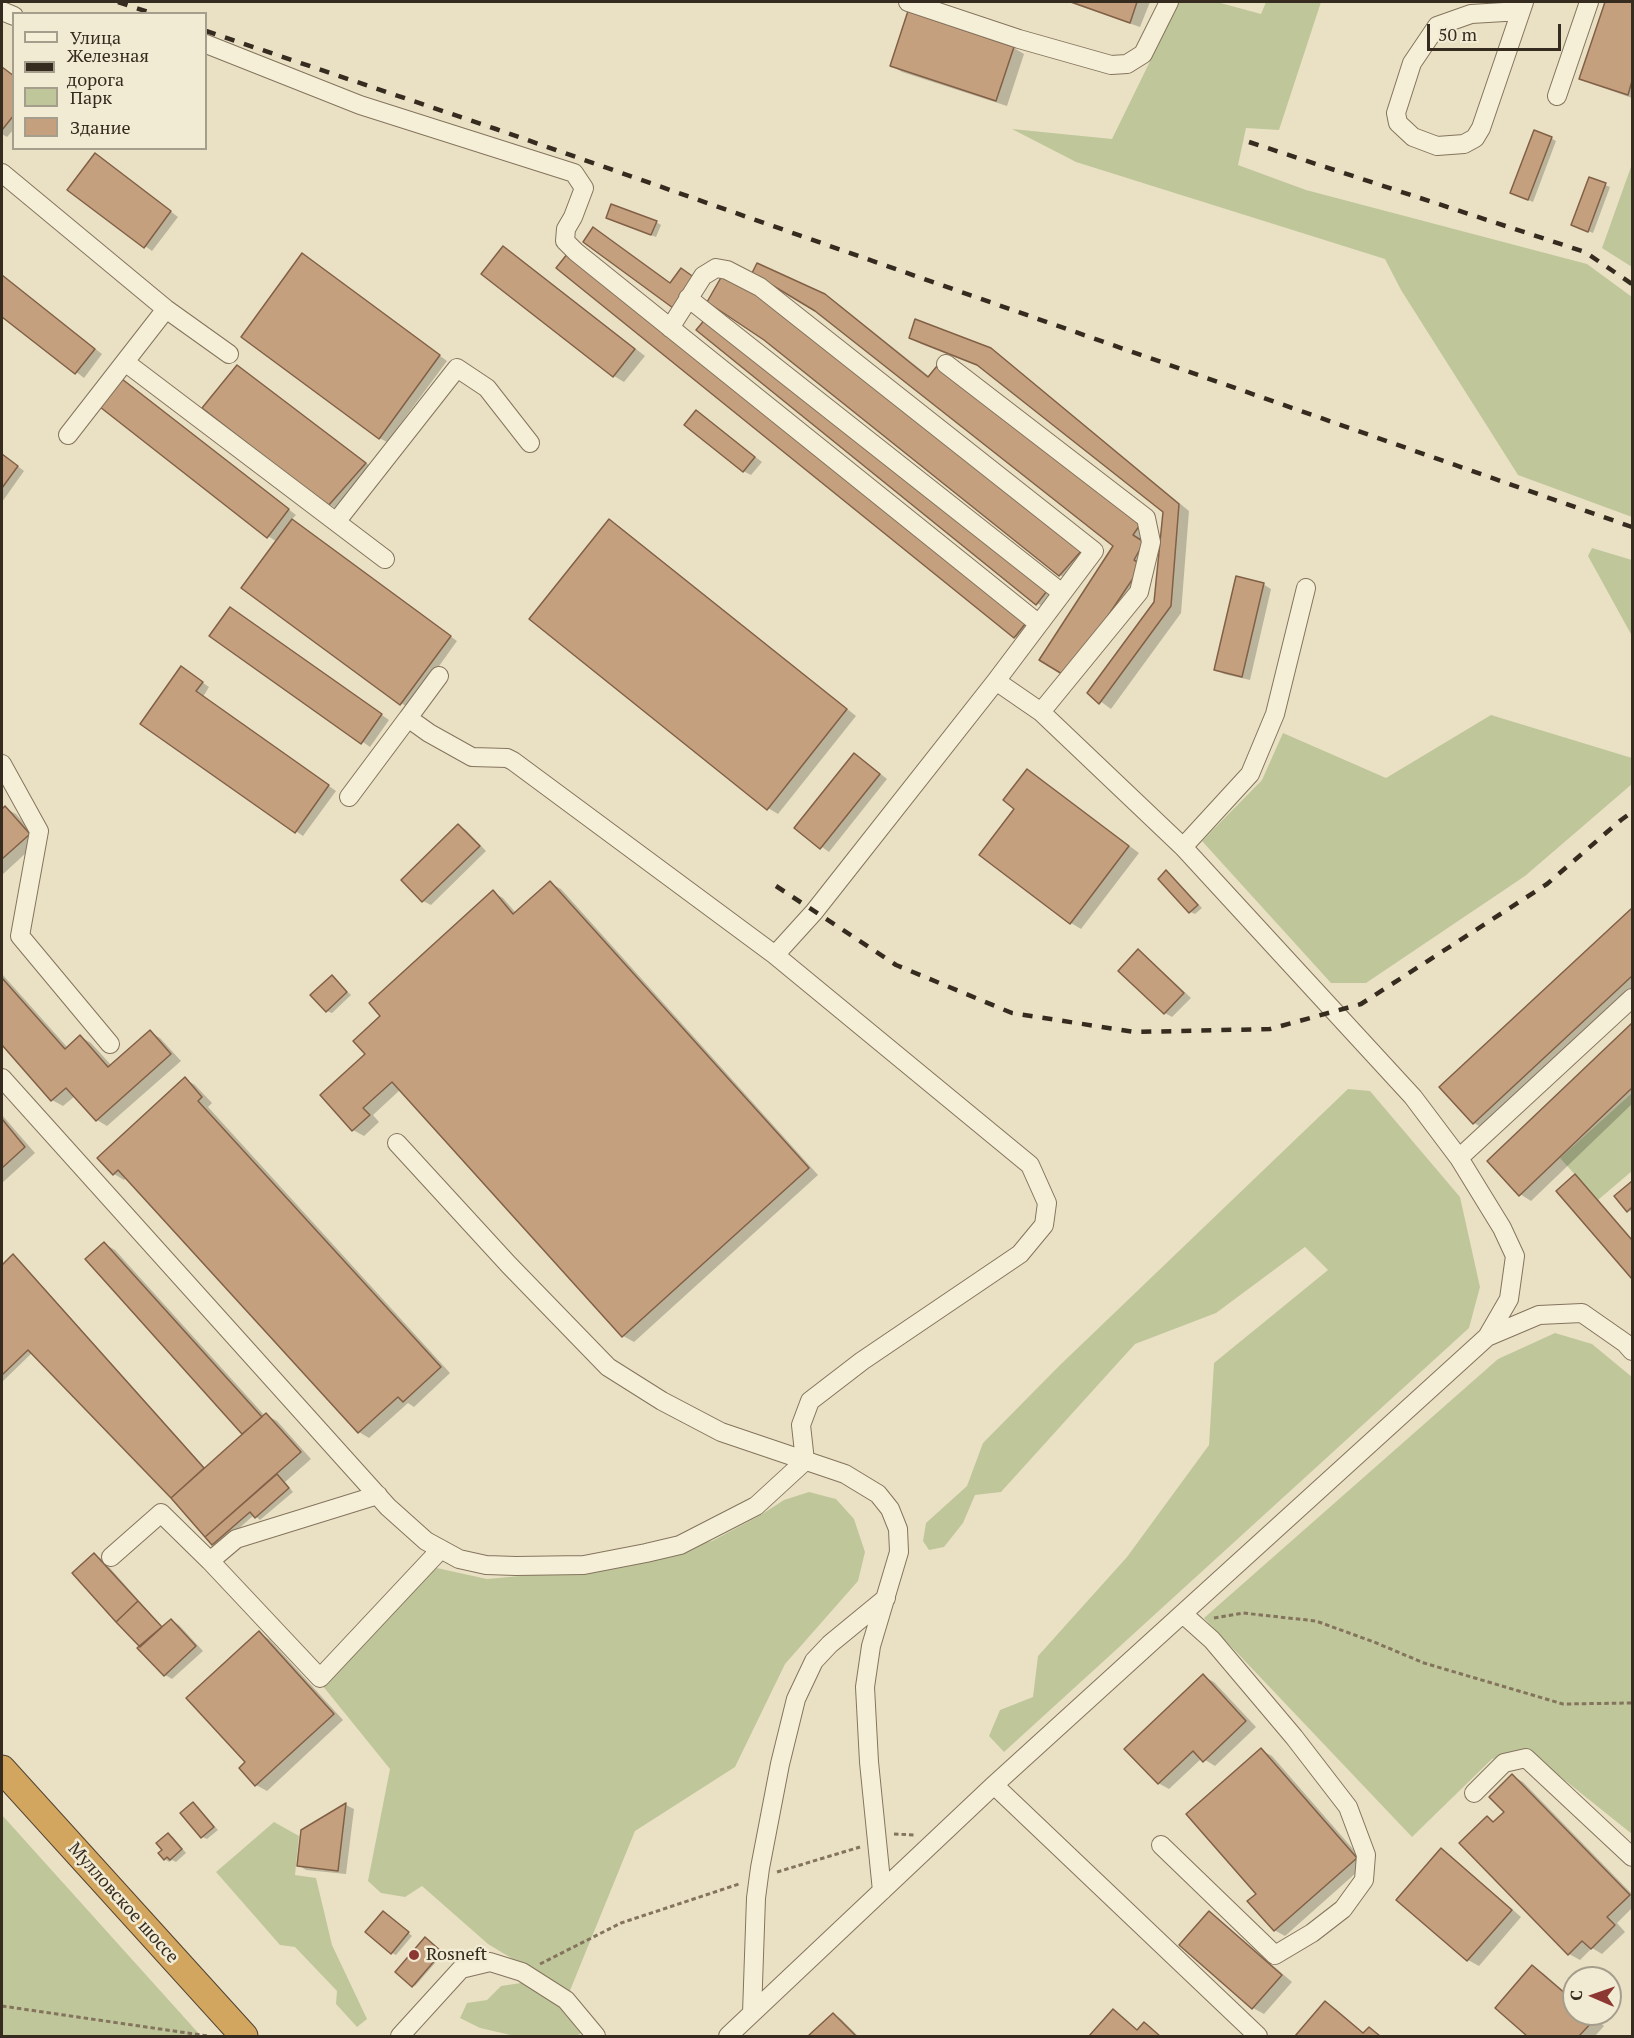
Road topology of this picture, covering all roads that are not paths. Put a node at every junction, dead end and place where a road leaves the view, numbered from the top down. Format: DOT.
graph roads {
  1 [pos="908,2"];
  2 [pos="1169,2"];
  3 [pos="1589,2"];
  4 [pos="1523,6"];
  5 [pos="207,44"];
  6 [pos="1557,96"];
  7 [pos="2,173"];
  8 [pos="688,298"];
  9 [pos="165,309"];
  10 [pos="670,328"];
  11 [pos="229,354"];
  12 [pos="125,362"];
  13 [pos="946,364"];
  14 [pos="68,435"];
  15 [pos="530,442"];
  16 [pos="336,522"];
  17 [pos="385,559"];
  18 [pos="1306,588"];
  19 [pos="1062,593"];
  20 [pos="1039,624"];
  21 [pos="439,676"];
  22 [pos="996,681"];
  23 [pos="1041,712"];
  24 [pos="408,718"];
  25 [pos="2,764"];
  26 [pos="349,797"];
  27 [pos="1183,847"];
  28 [pos="775,956"];
  29 [pos="1632,998"];
  30 [pos="110,1044"];
  31 [pos="2,1078"];
  32 [pos="397,1143"];
  33 [pos="1459,1158"];
  34 [pos="1487,1337"];
  35 [pos="1632,1351"];
  36 [pos="805,1461"];
  37 [pos="378,1495"];
  38 [pos="441,1549"];
  39 [pos="111,1557"];
  40 [pos="210,1560"];
  41 [pos="886,1598"];
  42 [pos="1187,1618"];
  43 [pos="2,1769"];
  44 [pos="994,1785"];
  45 [pos="1474,1793"];
  46 [pos="1161,1845"];
  47 [pos="1632,1857"];
  48 [pos="882,1891"];
  49 [pos="752,2013"];
  50 [pos="244,2037"];
  51 [pos="400,2037"];
  52 [pos="596,2037"];
  53 [pos="728,2037"];
  54 [pos="1258,2037"];
  1 -- 2 [label="street"];
  3 -- 6 [label="street"];
  4 -- 4 [label="street"];
  5 -- 10 [label="street"];
  7 -- 9 [label="street"];
  8 -- 10 [label="street"];
  8 -- 19 [label="street"];
  8 -- 19 [label="street"];
  9 -- 11 [label="street"];
  9 -- 12 [label="street"];
  10 -- 20 [label="street"];
  12 -- 14 [label="street"];
  12 -- 16 [label="street"];
  13 -- 23 [label="street"];
  15 -- 16 [label="street"];
  16 -- 17 [label="street"];
  18 -- 27 [label="street"];
  19 -- 20 [label="street"];
  20 -- 22 [label="street"];
  21 -- 24 [label="street"];
  22 -- 23 [label="street"];
  22 -- 28 [label="street"];
  23 -- 27 [label="street"];
  24 -- 26 [label="street"];
  24 -- 28 [label="street"];
  25 -- 30 [label="street"];
  27 -- 33 [label="street"];
  28 -- 36 [label="street"];
  29 -- 33 [label="street"];
  31 -- 37 [label="street"];
  32 -- 36 [label="street"];
  33 -- 34 [label="street"];
  34 -- 35 [label="street"];
  34 -- 42 [label="street"];
  36 -- 38 [label="street"];
  36 -- 41 [label="street"];
  37 -- 38 [label="street"];
  37 -- 40 [label="street"];
  38 -- 40 [label="street"];
  39 -- 40 [label="street"];
  41 -- 48 [label="street"];
  41 -- 49 [label="street"];
  42 -- 44 [label="street"];
  42 -- 46 [label="street"];
  43 -- 50 [label="highway, Мулловское шоссе"];
  44 -- 48 [label="street"];
  44 -- 54 [label="street"];
  45 -- 47 [label="street"];
  48 -- 49 [label="street"];
  49 -- 53 [label="street"];
  51 -- 52 [label="street"];
}
